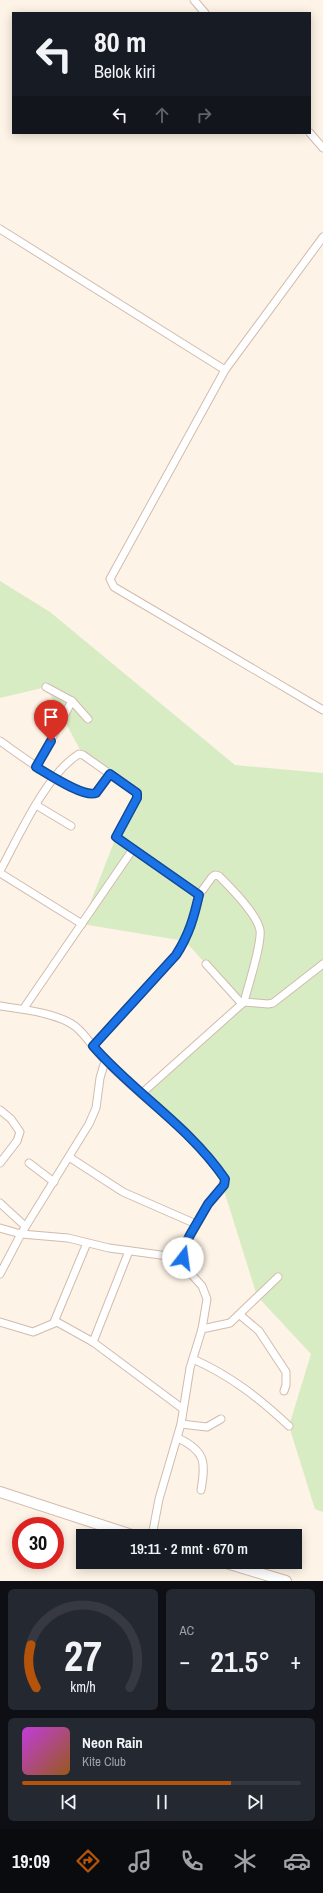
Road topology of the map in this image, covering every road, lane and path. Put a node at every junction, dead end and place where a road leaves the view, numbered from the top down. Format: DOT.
graph roads {
  1 [pos="194,0"];
  2 [pos="204,12"];
  3 [pos="311,134"];
  4 [pos="323,148"];
  5 [pos="0,229"];
  6 [pos="323,237"];
  7 [pos="225,370"];
  8 [pos="46,687"];
  9 [pos="72,701"];
  10 [pos="323,710"];
  11 [pos="88,719"];
  12 [pos="0,740"];
  13 [pos="36,767"];
  14 [pos="110,774"];
  15 [pos="54,778"];
  16 [pos="36,805"];
  17 [pos="71,826"];
  18 [pos="133,849"];
  19 [pos="0,872"];
  20 [pos="199,895"];
  21 [pos="82,924"];
  22 [pos="206,964"];
  23 [pos="323,964"];
  24 [pos="243,1003"];
  25 [pos="0,1006"];
  26 [pos="24,1008"];
  27 [pos="93,1046"];
  28 [pos="105,1061"];
  29 [pos="141,1094"];
  30 [pos="0,1110"];
  31 [pos="69,1157"];
  32 [pos="0,1163"];
  33 [pos="29,1163"];
  34 [pos="54,1182"];
  35 [pos="0,1203"];
  36 [pos="196,1224"];
  37 [pos="25,1226"];
  38 [pos="0,1228"];
  39 [pos="20,1234"];
  40 [pos="87,1243"];
  41 [pos="129,1252"];
  42 [pos="183,1258"];
  43 [pos="0,1274"];
  44 [pos="278,1277"];
  45 [pos="240,1315"];
  46 [pos="0,1322"];
  47 [pos="54,1322"];
  48 [pos="202,1329"];
  49 [pos="93,1342"];
  50 [pos="193,1359"];
  51 [pos="284,1391"];
  52 [pos="183,1409"];
  53 [pos="221,1419"];
  54 [pos="181,1424"];
  55 [pos="289,1426"];
  56 [pos="178,1438"];
  57 [pos="201,1490"];
  58 [pos="0,1492"];
  59 [pos="114,1529"];
  60 [pos="153,1529"];
  61 [pos="247,1569"];
  62 [pos="286,1581"];
  1 -- 2 [label="street"];
  3 -- 4 [label="street"];
  5 -- 7 [label="street"];
  6 -- 7 [label="street"];
  7 -- 10 [label="street"];
  8 -- 9 [label="street"];
  9 -- 11 [label="street"];
  9 -- 13 [label="street"];
  12 -- 13 [label="street"];
  13 -- 15 [label="street"];
  14 -- 15 [label="street"];
  14 -- 15 [label="street"];
  14 -- 18 [label="street"];
  15 -- 16 [label="street"];
  16 -- 17 [label="street"];
  16 -- 19 [label="street"];
  18 -- 20 [label="street"];
  18 -- 21 [label="street"];
  19 -- 21 [label="street"];
  20 -- 24 [label="street"];
  20 -- 27 [label="street"];
  21 -- 26 [label="street"];
  22 -- 24 [label="street"];
  23 -- 24 [label="street"];
  24 -- 29 [label="street"];
  25 -- 26 [label="street"];
  26 -- 27 [label="street"];
  27 -- 28 [label="street"];
  28 -- 29 [label="street"];
  28 -- 31 [label="street"];
  29 -- 36 [label="street"];
  30 -- 32 [label="street"];
  31 -- 34 [label="street"];
  31 -- 36 [label="street"];
  33 -- 34 [label="street"];
  34 -- 37 [label="street"];
  35 -- 37 [label="street"];
  36 -- 42 [label="street"];
  37 -- 39 [label="street"];
  38 -- 39 [label="street"];
  39 -- 40 [label="street"];
  39 -- 43 [label="street"];
  40 -- 41 [label="street"];
  40 -- 47 [label="street"];
  41 -- 42 [label="street"];
  41 -- 49 [label="street"];
  42 -- 48 [label="street"];
  44 -- 45 [label="street"];
  45 -- 48 [label="street"];
  45 -- 51 [label="street"];
  46 -- 47 [label="street"];
  47 -- 49 [label="street"];
  48 -- 50 [label="street"];
  49 -- 52 [label="street"];
  50 -- 52 [label="street"];
  50 -- 55 [label="street"];
  52 -- 54 [label="street"];
  53 -- 54 [label="street"];
  54 -- 56 [label="street"];
  56 -- 57 [label="street"];
  56 -- 60 [label="street"];
  58 -- 59 [label="main road"];
  61 -- 62 [label="main road"];
}
